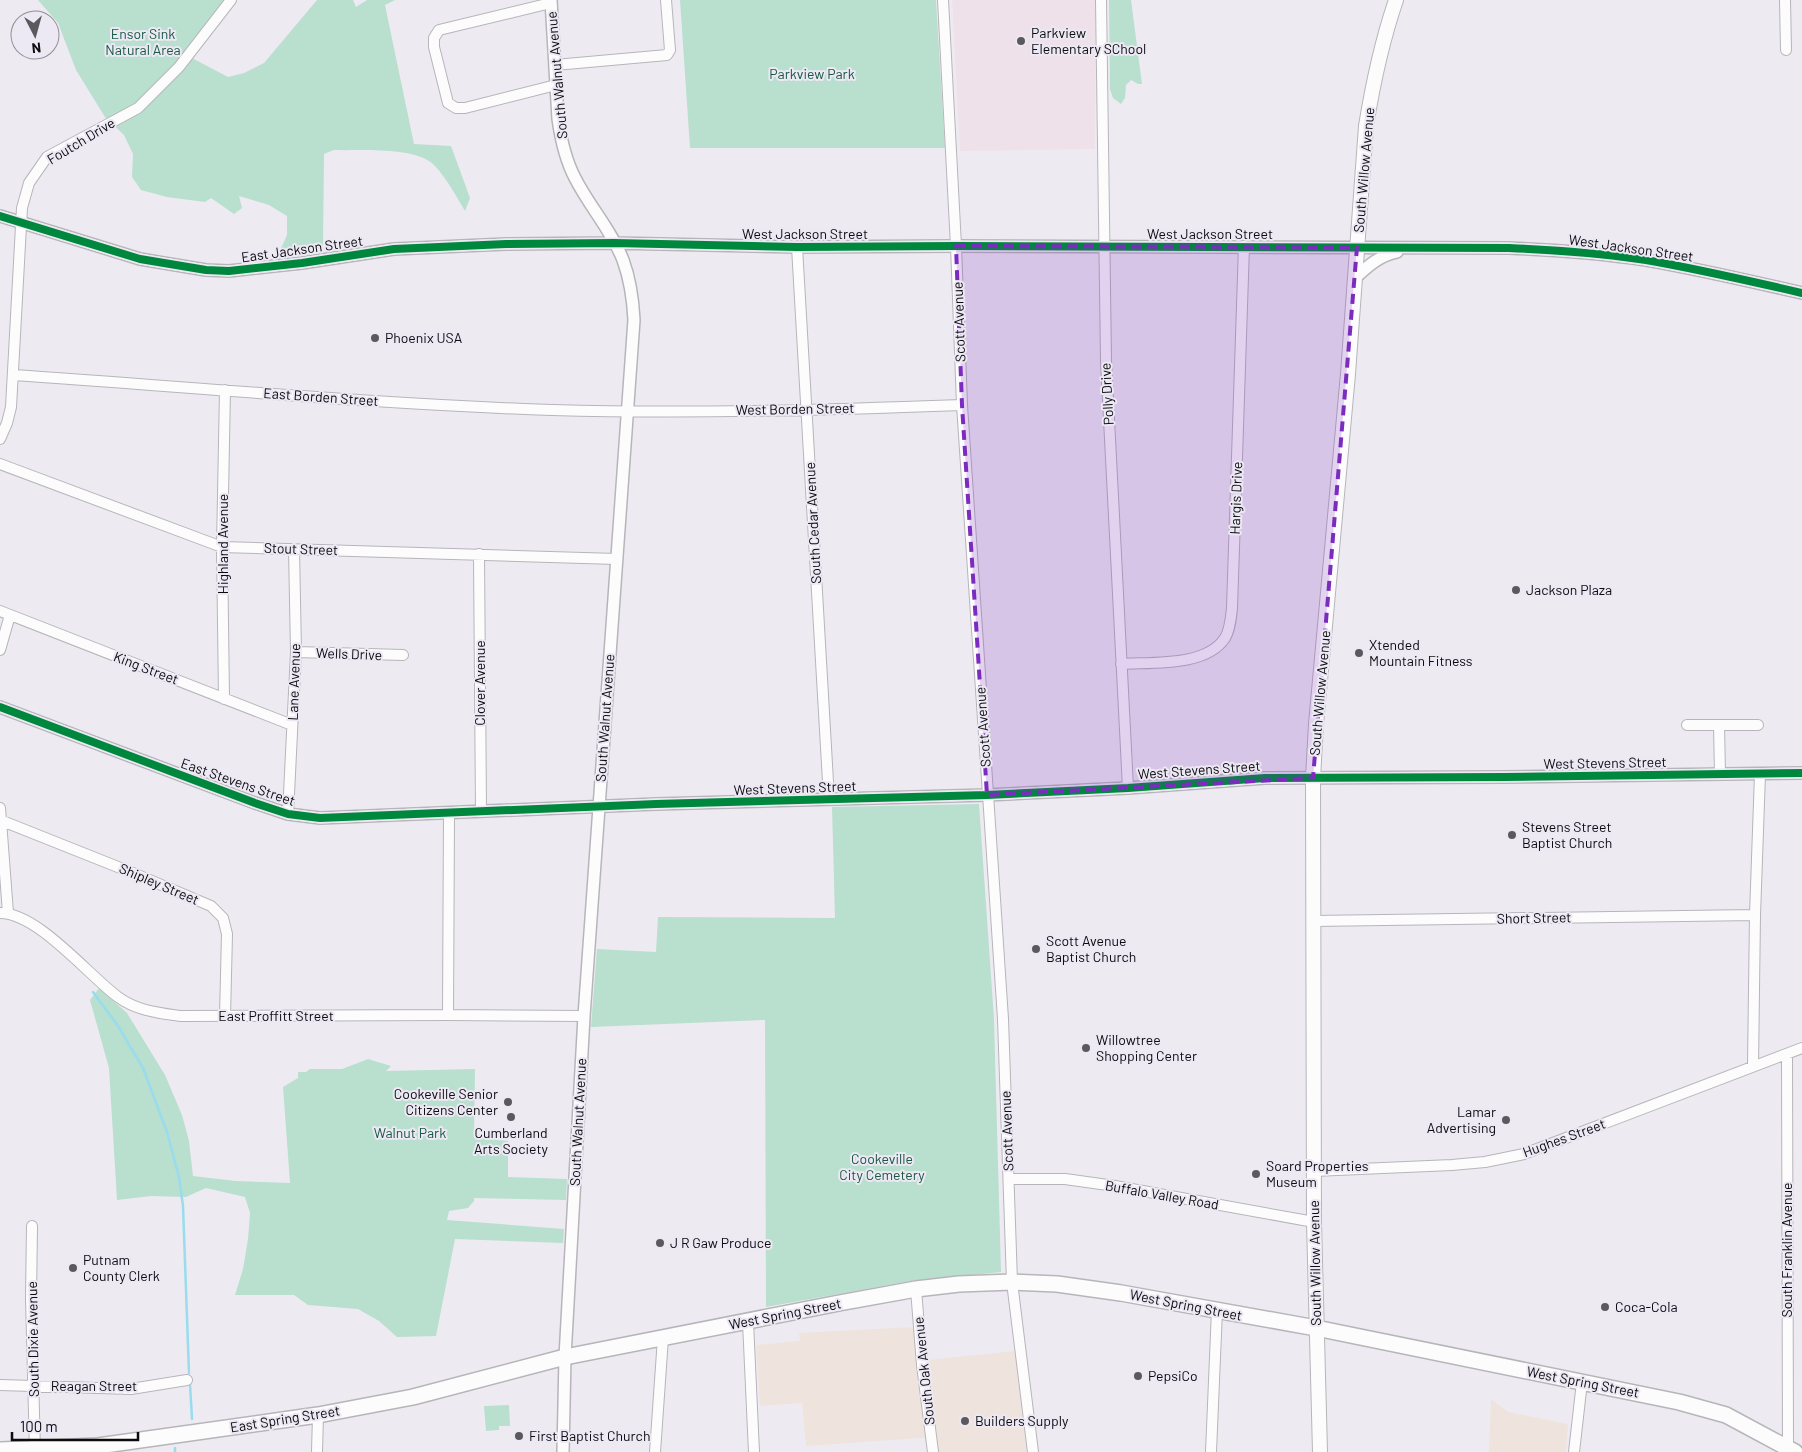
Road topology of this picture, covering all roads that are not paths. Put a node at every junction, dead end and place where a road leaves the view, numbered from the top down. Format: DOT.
graph roads {
  1 [pos="231,0"];
  2 [pos="666,0"];
  3 [pos="942,0"];
  4 [pos="1101,0"];
  5 [pos="1396,0"];
  6 [pos="1785,0"];
  7 [pos="551,1"];
  8 [pos="1786,50"];
  9 [pos="555,65"];
  10 [pos="556,86"];
  11 [pos="0,216"];
  12 [pos="22,222"];
  13 [pos="614,243"];
  14 [pos="956,246"];
  15 [pos="1244,246"];
  16 [pos="797,247"];
  17 [pos="1104,247"];
  18 [pos="1357,247"];
  19 [pos="1412,247"];
  20 [pos="1355,278"];
  21 [pos="1802,293"];
  22 [pos="14,375"];
  23 [pos="225,390"];
  24 [pos="962,405"];
  25 [pos="806,410"];
  26 [pos="628,411"];
  27 [pos="0,439"];
  28 [pos="0,464"];
  29 [pos="222,547"];
  30 [pos="294,549"];
  31 [pos="479,554"];
  32 [pos="617,559"];
  33 [pos="5,613"];
  34 [pos="0,650"];
  35 [pos="296,652"];
  36 [pos="403,655"];
  37 [pos="1121,664"];
  38 [pos="224,699"];
  39 [pos="0,707"];
  40 [pos="292,725"];
  41 [pos="1687,725"];
  42 [pos="1719,725"];
  43 [pos="1758,726"];
  44 [pos="1802,773"];
  45 [pos="1720,774"];
  46 [pos="1760,774"];
  47 [pos="1313,778"];
  48 [pos="1128,788"];
  49 [pos="987,795"];
  50 [pos="829,799"];
  51 [pos="599,807"];
  52 [pos="0,808"];
  53 [pos="481,812"];
  54 [pos="449,813"];
  55 [pos="288,814"];
  56 [pos="1,820"];
  57 [pos="4,913"];
  58 [pos="1755,915"];
  59 [pos="1313,921"];
  60 [pos="448,1015"];
  61 [pos="225,1016"];
  62 [pos="584,1016"];
  63 [pos="1802,1048"];
  64 [pos="1787,1054"];
  65 [pos="1753,1066"];
  66 [pos="1314,1172"];
  67 [pos="1009,1179"];
  68 [pos="1314,1222"];
  69 [pos="32,1226"];
  70 [pos="1012,1282"];
  71 [pos="916,1289"];
  72 [pos="1217,1310"];
  73 [pos="748,1322"];
  74 [pos="1316,1328"];
  75 [pos="663,1338"];
  76 [pos="565,1357"];
  77 [pos="187,1380"];
  78 [pos="1582,1382"];
  79 [pos="0,1385"];
  80 [pos="34,1386"];
  81 [pos="318,1415"];
  82 [pos="1791,1449"];
  83 [pos="0,1450"];
  84 [pos="35,1451"];
  85 [pos="317,1452"];
  86 [pos="563,1452"];
  87 [pos="655,1452"];
  88 [pos="754,1452"];
  89 [pos="934,1452"];
  90 [pos="1033,1452"];
  91 [pos="1211,1452"];
  92 [pos="1320,1452"];
  93 [pos="1574,1452"];
  1 -- 12 [label="street, Foutch Drive"];
  2 -- 9 [label="street"];
  3 -- 14 [label="street, Scott Avenue"];
  4 -- 17 [label="street, Polly Drive"];
  5 -- 18 [label="main road, South Willow Avenue"];
  6 -- 8 [label="street"];
  7 -- 9 [label="street, South Walnut Avenue"];
  7 -- 10 [label="street"];
  9 -- 10 [label="street, South Walnut Avenue"];
  10 -- 13 [label="street, South Walnut Avenue"];
  11 -- 12 [label="street, East Jackson Street"];
  12 -- 13 [label="street, East Jackson Street"];
  12 -- 22 [label="street, Foutch Drive"];
  13 -- 16 [label="street, West Jackson Street"];
  13 -- 26 [label="street, South Walnut Avenue"];
  14 -- 16 [label="street, West Jackson Street"];
  14 -- 17 [label="street, West Jackson Street"];
  14 -- 24 [label="street, Scott Avenue"];
  15 -- 17 [label="street, West Jackson Street"];
  15 -- 18 [label="street, West Jackson Street"];
  15 -- 37 [label="street, Hargis Drive"];
  16 -- 25 [label="street, South Cedar Avenue"];
  17 -- 37 [label="street, Polly Drive"];
  18 -- 19 [label="street, West Jackson Street"];
  18 -- 20 [label="main road, South Willow Avenue"];
  19 -- 20 [label="street"];
  19 -- 21 [label="street, West Jackson Street"];
  20 -- 47 [label="main road, South Willow Avenue"];
  22 -- 23 [label="street, East Borden Street"];
  22 -- 27 [label="street, Foutch Drive"];
  23 -- 26 [label="street, East Borden Street"];
  23 -- 29 [label="street, Highland Avenue"];
  24 -- 25 [label="street, West Borden Street"];
  24 -- 49 [label="street, Scott Avenue"];
  25 -- 26 [label="street, West Borden Street"];
  25 -- 50 [label="street, South Cedar Avenue"];
  26 -- 32 [label="street, South Walnut Avenue"];
  28 -- 29 [label="street, Stout Street"];
  29 -- 30 [label="street, Stout Street"];
  29 -- 38 [label="street, Highland Avenue"];
  30 -- 31 [label="street, Stout Street"];
  30 -- 35 [label="street, Lane Avenue"];
  31 -- 32 [label="street, Stout Street"];
  31 -- 53 [label="street, Clover Avenue"];
  32 -- 51 [label="street, South Walnut Avenue"];
  33 -- 34 [label="street"];
  33 -- 38 [label="street, King Street"];
  35 -- 36 [label="street, Wells Drive"];
  35 -- 40 [label="street, Lane Avenue"];
  37 -- 48 [label="street, Polly Drive"];
  38 -- 40 [label="street, King Street"];
  39 -- 55 [label="street, East Stevens Street"];
  40 -- 55 [label="street, Lane Avenue"];
  41 -- 42 [label="street"];
  42 -- 43 [label="street"];
  42 -- 45 [label="street"];
  44 -- 46 [label="street, West Stevens Street"];
  45 -- 46 [label="street, West Stevens Street"];
  45 -- 47 [label="street, West Stevens Street"];
  46 -- 58 [label="street"];
  47 -- 48 [label="street, West Stevens Street"];
  47 -- 59 [label="main road, South Willow Avenue"];
  48 -- 49 [label="street, West Stevens Street"];
  49 -- 50 [label="street, West Stevens Street"];
  49 -- 67 [label="street, Scott Avenue"];
  50 -- 51 [label="street, West Stevens Street"];
  51 -- 53 [label="street, East Stevens Street"];
  51 -- 62 [label="street, South Walnut Avenue"];
  52 -- 56 [label="street"];
  53 -- 54 [label="street, East Stevens Street"];
  54 -- 55 [label="street, East Stevens Street"];
  54 -- 60 [label="street"];
  56 -- 57 [label="street"];
  56 -- 61 [label="street, Shipley Street"];
  57 -- 61 [label="street, East Proffitt Street"];
  58 -- 59 [label="street, Short Street"];
  58 -- 65 [label="street"];
  59 -- 66 [label="main road, South Willow Avenue"];
  60 -- 61 [label="street, East Proffitt Street"];
  60 -- 62 [label="street, East Proffitt Street"];
  62 -- 76 [label="street, South Walnut Avenue"];
  63 -- 64 [label="street, Hughes Street"];
  64 -- 65 [label="street, Hughes Street"];
  64 -- 82 [label="street, South Franklin Avenue"];
  65 -- 66 [label="street, Hughes Street"];
  66 -- 68 [label="main road, South Willow Avenue"];
  67 -- 68 [label="street, Buffalo Valley Road"];
  67 -- 70 [label="street, Scott Avenue"];
  68 -- 74 [label="main road, South Willow Avenue"];
  69 -- 80 [label="street, South Dixie Avenue"];
  70 -- 71 [label="main road, West Spring Street"];
  70 -- 72 [label="main road, West Spring Street"];
  70 -- 90 [label="street, Scott Avenue"];
  71 -- 73 [label="main road, West Spring Street"];
  71 -- 89 [label="street, South Oak Avenue"];
  72 -- 74 [label="main road, West Spring Street"];
  72 -- 91 [label="street"];
  73 -- 75 [label="main road, West Spring Street"];
  73 -- 88 [label="street"];
  74 -- 78 [label="main road, West Spring Street"];
  74 -- 92 [label="main road, South Willow Avenue"];
  75 -- 76 [label="main road, West Spring Street"];
  75 -- 87 [label="street"];
  76 -- 81 [label="main road, East Spring Street"];
  76 -- 86 [label="street, South Walnut Avenue"];
  77 -- 80 [label="street, Reagan Street"];
  78 -- 82 [label="main road, West Spring Street"];
  78 -- 93 [label="street"];
  79 -- 80 [label="street, Reagan Street"];
  80 -- 84 [label="street, South Dixie Avenue"];
  81 -- 84 [label="main road, East Spring Street"];
  81 -- 85 [label="street"];
  83 -- 84 [label="main road, East Spring Street"];
}
